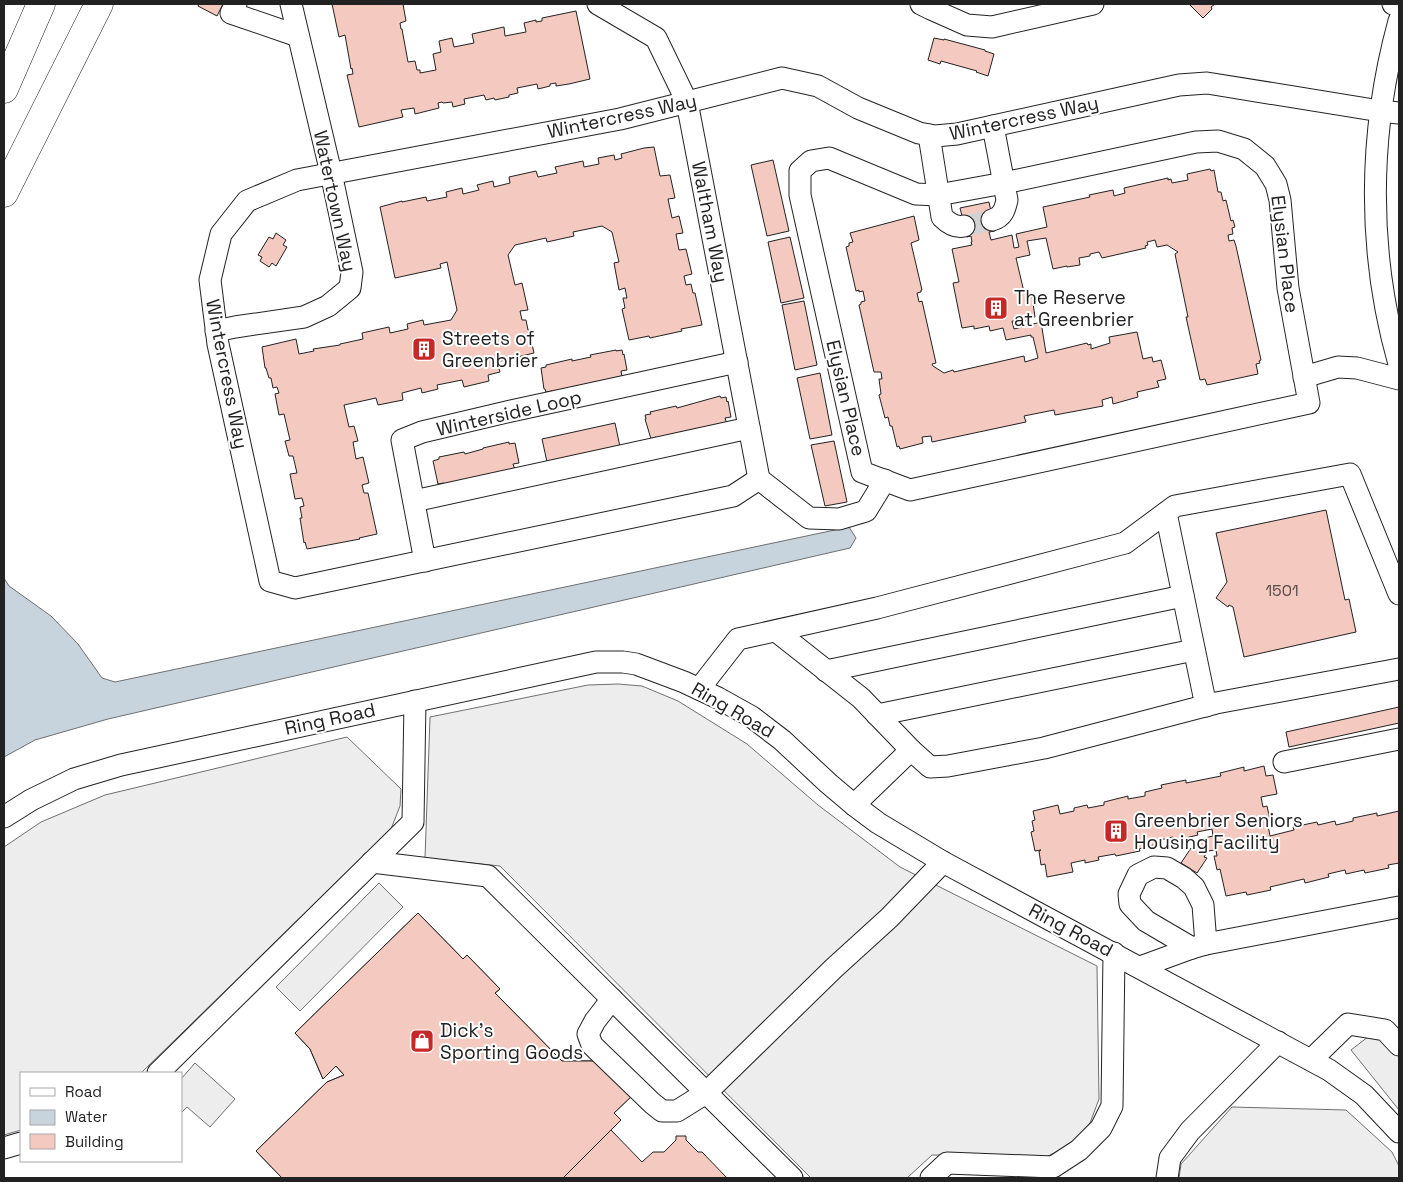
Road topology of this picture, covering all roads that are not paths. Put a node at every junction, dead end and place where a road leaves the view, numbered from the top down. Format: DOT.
graph roads {
  1 [pos="41,4"];
  2 [pos="99,4"];
  3 [pos="236,4"];
  4 [pos="291,4"];
  5 [pos="598,4"];
  6 [pos="921,4"];
  7 [pos="1093,4"];
  8 [pos="1392,4"];
  9 [pos="1399,7"];
  10 [pos="1399,22"];
  11 [pos="298,36"];
  12 [pos="4,89"];
  13 [pos="688,102"];
  14 [pos="1390,112"];
  15 [pos="992,126"];
  16 [pos="929,135"];
  17 [pos="331,173"];
  18 [pos="1004,183"];
  19 [pos="4,193"];
  20 [pos="938,196"];
  21 [pos="992,220"];
  22 [pos="964,226"];
  23 [pos="216,331"];
  24 [pos="737,362"];
  25 [pos="1399,364"];
  26 [pos="1304,377"];
  27 [pos="1399,379"];
  28 [pos="750,428"];
  29 [pos="759,479"];
  30 [pos="885,480"];
  31 [pos="414,501"];
  32 [pos="1166,513"];
  33 [pos="425,561"];
  34 [pos="1399,594"];
  35 [pos="1183,596"];
  36 [pos="776,631"];
  37 [pos="1194,650"];
  38 [pos="1399,670"];
  39 [pos="826,671"];
  40 [pos="699,689"];
  41 [pos="415,701"];
  42 [pos="1206,706"];
  43 [pos="877,715"];
  44 [pos="1399,739"];
  45 [pos="911,750"];
  46 [pos="1284,762"];
  47 [pos="854,805"];
  48 [pos="4,817"];
  49 [pos="372,862"];
  50 [pos="943,862"];
  51 [pos="1399,907"];
  52 [pos="1114,953"];
  53 [pos="1140,967"];
  54 [pos="612,999"];
  55 [pos="1278,1042"];
  56 [pos="1399,1044"];
  57 [pos="1311,1060"];
  58 [pos="159,1072"];
  59 [pos="706,1093"];
  60 [pos="1399,1132"];
  61 [pos="20,1143"];
  62 [pos="4,1148"];
  63 [pos="792,1178"];
  64 [pos="931,1178"];
  65 [pos="1167,1178"];
  1 -- 12 [label="highway"];
  2 -- 19 [label="highway"];
  3 -- 11 [label="street"];
  4 -- 11 [label="street, Watertown Way"];
  5 -- 13 [label="street, Waltham Way"];
  6 -- 7 [label="street"];
  8 -- 9 [label="street"];
  10 -- 14 [label="street"];
  11 -- 17 [label="street, Watertown Way"];
  13 -- 16 [label="street, Wintercress Way"];
  13 -- 17 [label="street, Wintercress Way"];
  13 -- 24 [label="street, Waltham Way"];
  14 -- 15 [label="street, Wintercress Way"];
  14 -- 25 [label="street"];
  15 -- 16 [label="street, Wintercress Way"];
  15 -- 18 [label="street"];
  16 -- 20 [label="street"];
  17 -- 23 [label="street, Wintercress Way"];
  17 -- 23 [label="street, Watertown Way"];
  18 -- 20 [label="street, Elysian Place"];
  18 -- 21 [label="street"];
  18 -- 26 [label="street, Elysian Place"];
  20 -- 22 [label="street"];
  20 -- 30 [label="street, Elysian Place"];
  23 -- 33 [label="street, Wintercress Way"];
  24 -- 28 [label="street, Waltham Way"];
  24 -- 31 [label="street, Winterside Loop"];
  26 -- 27 [label="street"];
  26 -- 30 [label="street, Elysian Place"];
  28 -- 29 [label="street, Waltham Way"];
  28 -- 31 [label="street"];
  29 -- 30 [label="street"];
  29 -- 33 [label="street"];
  31 -- 33 [label="street, Winterside Loop"];
  32 -- 34 [label="street"];
  32 -- 35 [label="street"];
  32 -- 36 [label="street"];
  35 -- 37 [label="street"];
  35 -- 39 [label="street"];
  36 -- 39 [label="street"];
  36 -- 40 [label="street"];
  37 -- 42 [label="street"];
  37 -- 43 [label="street"];
  38 -- 42 [label="street"];
  39 -- 43 [label="street"];
  40 -- 41 [label="street, Ring Road"];
  40 -- 47 [label="street, Ring Road"];
  41 -- 48 [label="street, Ring Road"];
  41 -- 49 [label="street"];
  42 -- 45 [label="street"];
  43 -- 45 [label="street"];
  44 -- 46 [label="street"];
  45 -- 47 [label="street"];
  47 -- 50 [label="street, Ring Road"];
  49 -- 54 [label="street"];
  49 -- 58 [label="street"];
  50 -- 52 [label="street, Ring Road"];
  50 -- 59 [label="street"];
  51 -- 53 [label="street"];
  52 -- 53 [label="street, Ring Road"];
  52 -- 64 [label="street"];
  53 -- 55 [label="street, Ring Road"];
  54 -- 59 [label="street"];
  54 -- 59 [label="street"];
  55 -- 57 [label="street, Ring Road"];
  55 -- 65 [label="street"];
  56 -- 57 [label="street"];
  57 -- 60 [label="street, Ring Road"];
  59 -- 63 [label="street"];
  61 -- 62 [label="street"];
}
